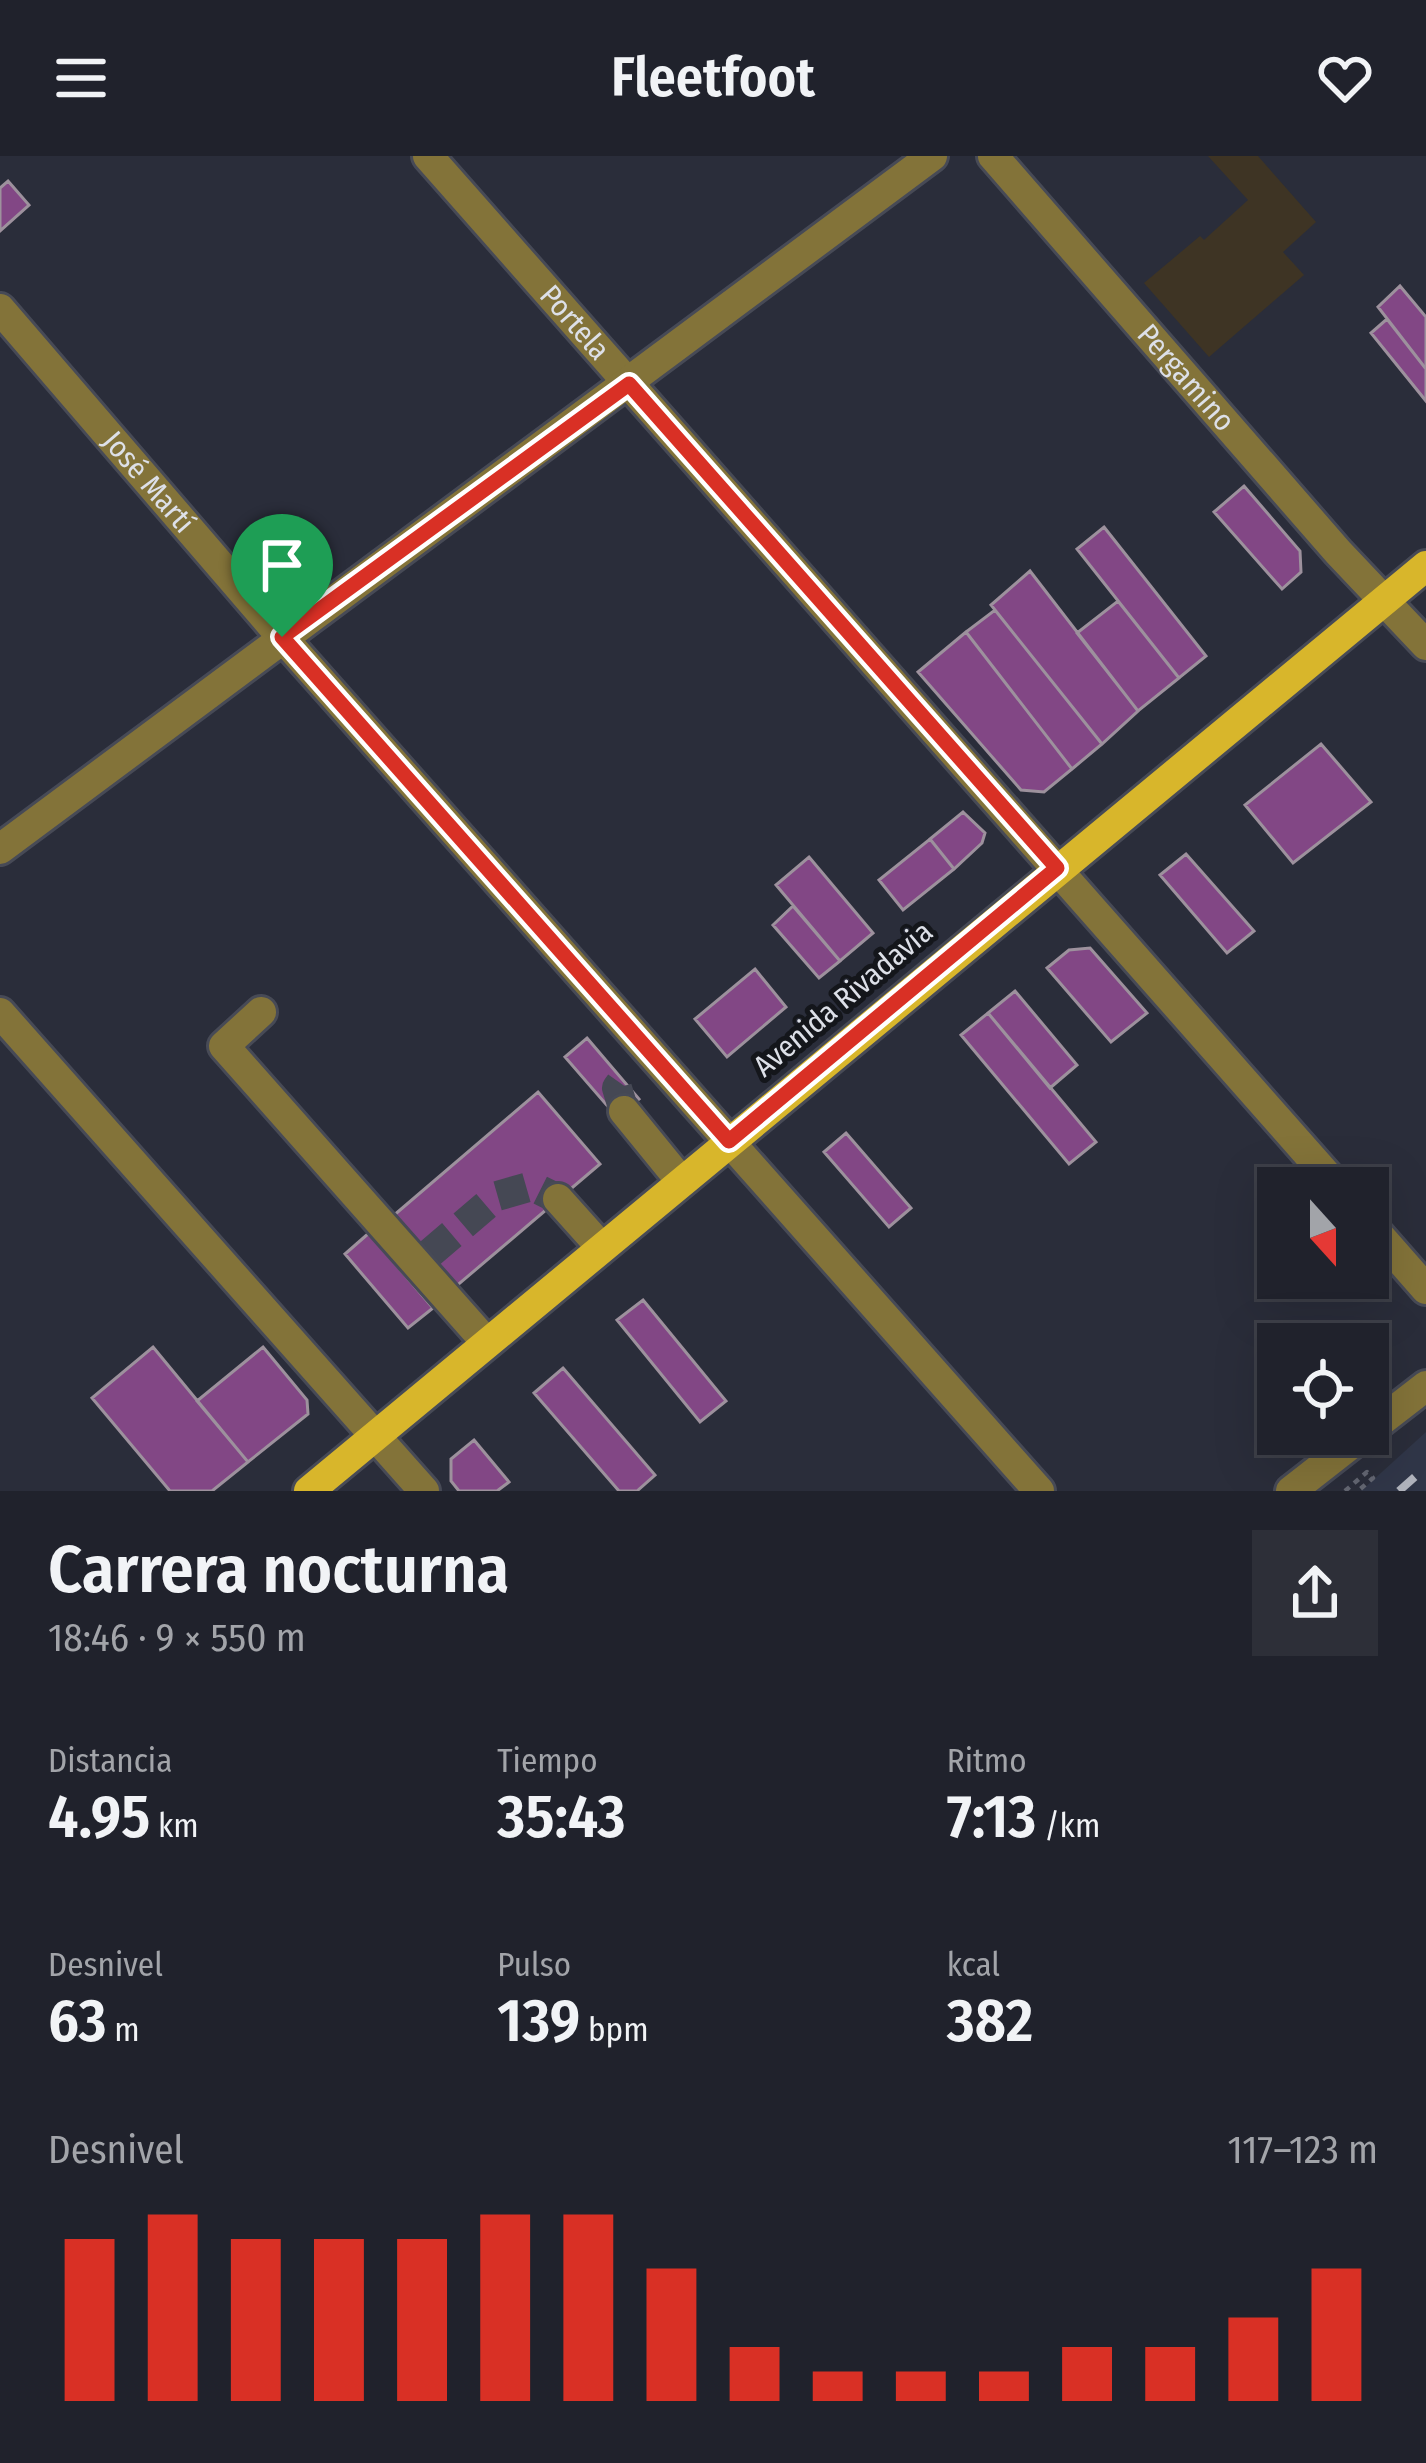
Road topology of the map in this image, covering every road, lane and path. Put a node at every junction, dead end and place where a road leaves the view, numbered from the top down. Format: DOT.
graph roads {
  1 [pos="428,156"];
  2 [pos="932,156"];
  3 [pos="993,156"];
  4 [pos="0,310"];
  5 [pos="629,384"];
  6 [pos="1426,566"];
  7 [pos="1383,600"];
  8 [pos="282,637"];
  9 [pos="1426,645"];
  10 [pos="0,849"];
  11 [pos="1057,868"];
  12 [pos="261,1012"];
  13 [pos="0,1013"];
  14 [pos="624,1111"];
  15 [pos="729,1141"];
  16 [pos="1320,1167"];
  17 [pos="681,1181"];
  18 [pos="558,1199"];
  19 [pos="1389,1246"];
  20 [pos="601,1247"];
  21 [pos="1426,1288"];
  22 [pos="487,1343"];
  23 [pos="1426,1386"];
  24 [pos="1389,1414"];
  25 [pos="375,1437"];
  26 [pos="1337,1455"];
  27 [pos="309,1491"];
  28 [pos="424,1491"];
  29 [pos="1039,1491"];
  30 [pos="1291,1491"];
  31 [pos="1345,1491"];
  32 [pos="1358,1491"];
  1 -- 5 [label="street, Portela"];
  2 -- 5 [label="street"];
  3 -- 7 [label="street, Pergamino"];
  4 -- 8 [label="street, José Martí"];
  5 -- 8 [label="street"];
  5 -- 11 [label="street, Portela"];
  6 -- 7 [label="main road, Avenida Rivadavia"];
  7 -- 9 [label="street, Pergamino"];
  7 -- 11 [label="main road, Avenida Rivadavia"];
  8 -- 10 [label="street"];
  8 -- 15 [label="street, José Martí"];
  11 -- 15 [label="main road, Avenida Rivadavia"];
  11 -- 16 [label="street, Portela"];
  12 -- 22 [label="street"];
  13 -- 25 [label="street"];
  14 -- 17 [label="street"];
  15 -- 17 [label="main road, Avenida Rivadavia"];
  15 -- 29 [label="street, José Martí"];
  17 -- 20 [label="main road, Avenida Rivadavia"];
  18 -- 20 [label="street"];
  19 -- 21 [label="street"];
  20 -- 22 [label="main road, Avenida Rivadavia"];
  22 -- 25 [label="main road, Avenida Rivadavia"];
  23 -- 24 [label="street"];
  25 -- 27 [label="main road, Avenida Rivadavia"];
  25 -- 28 [label="street"];
  26 -- 30 [label="street"];
  31 -- 32 [label="path"];
}
